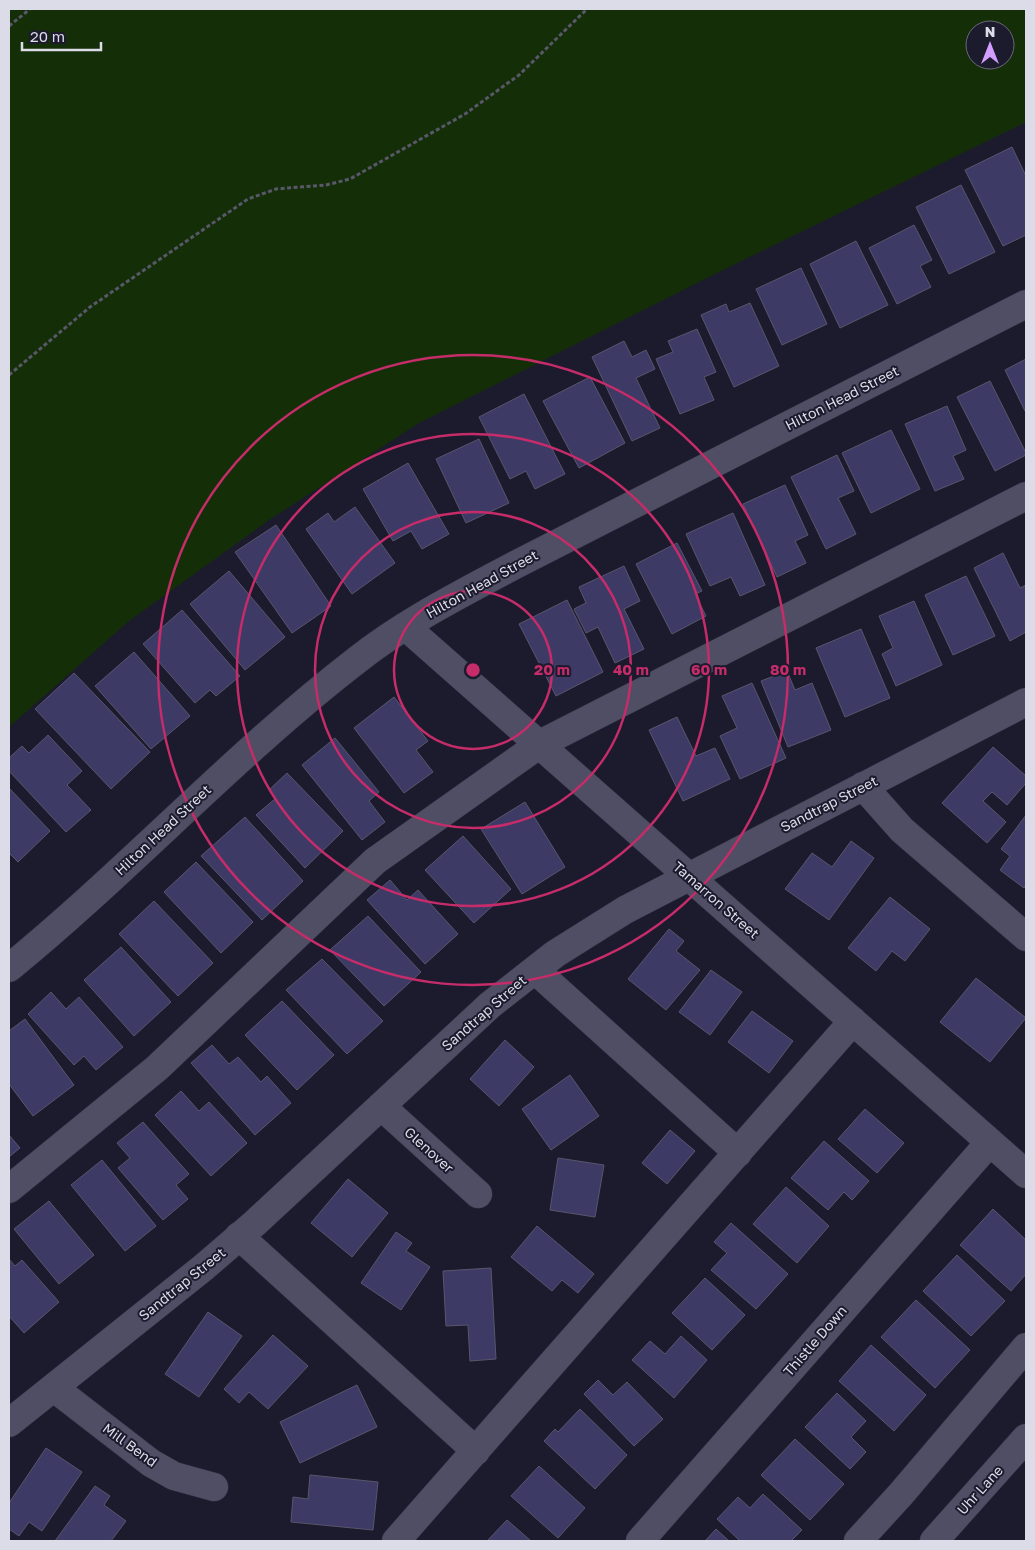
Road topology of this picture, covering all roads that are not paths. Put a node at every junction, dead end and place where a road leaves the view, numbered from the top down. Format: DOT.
graph roads {
  1 [pos="1026,304"];
  2 [pos="1026,496"];
  3 [pos="406,627"];
  4 [pos="1026,702"];
  5 [pos="540,744"];
  6 [pos="863,786"];
  7 [pos="689,876"];
  8 [pos="1026,937"];
  9 [pos="9,968"];
  10 [pos="535,970"];
  11 [pos="853,1021"];
  12 [pos="381,1106"];
  13 [pos="990,1142"];
  14 [pos="738,1153"];
  15 [pos="1026,1174"];
  16 [pos="9,1189"];
  17 [pos="478,1194"];
  18 [pos="239,1236"];
  19 [pos="1026,1347"];
  20 [pos="54,1388"];
  21 [pos="9,1423"];
  22 [pos="1026,1438"];
  23 [pos="476,1451"];
  24 [pos="214,1487"];
  25 [pos="396,1541"];
  26 [pos="640,1541"];
  27 [pos="858,1541"];
  28 [pos="934,1541"];
  1 -- 3 [label="street, Hilton Head Street"];
  2 -- 5 [label="street"];
  3 -- 5 [label="street, Tamarron Street"];
  3 -- 9 [label="street, Hilton Head Street"];
  4 -- 6 [label="street, Sandtrap Street"];
  5 -- 7 [label="street, Tamarron Street"];
  5 -- 16 [label="street"];
  6 -- 7 [label="street, Sandtrap Street"];
  6 -- 8 [label="street"];
  7 -- 10 [label="street, Sandtrap Street"];
  7 -- 11 [label="street, Tamarron Street"];
  10 -- 12 [label="street, Sandtrap Street"];
  10 -- 14 [label="street"];
  11 -- 13 [label="street, Tamarron Street"];
  11 -- 14 [label="street"];
  12 -- 17 [label="street, Glenover"];
  12 -- 18 [label="street, Sandtrap Street"];
  13 -- 15 [label="street, Tamarron Street"];
  13 -- 26 [label="street, Thistle Down"];
  14 -- 23 [label="street"];
  18 -- 20 [label="street, Sandtrap Street"];
  18 -- 23 [label="street"];
  19 -- 27 [label="street"];
  20 -- 21 [label="street, Sandtrap Street"];
  20 -- 24 [label="street, Mill Bend"];
  22 -- 28 [label="street, Uhr Lane"];
  23 -- 25 [label="street"];
}
